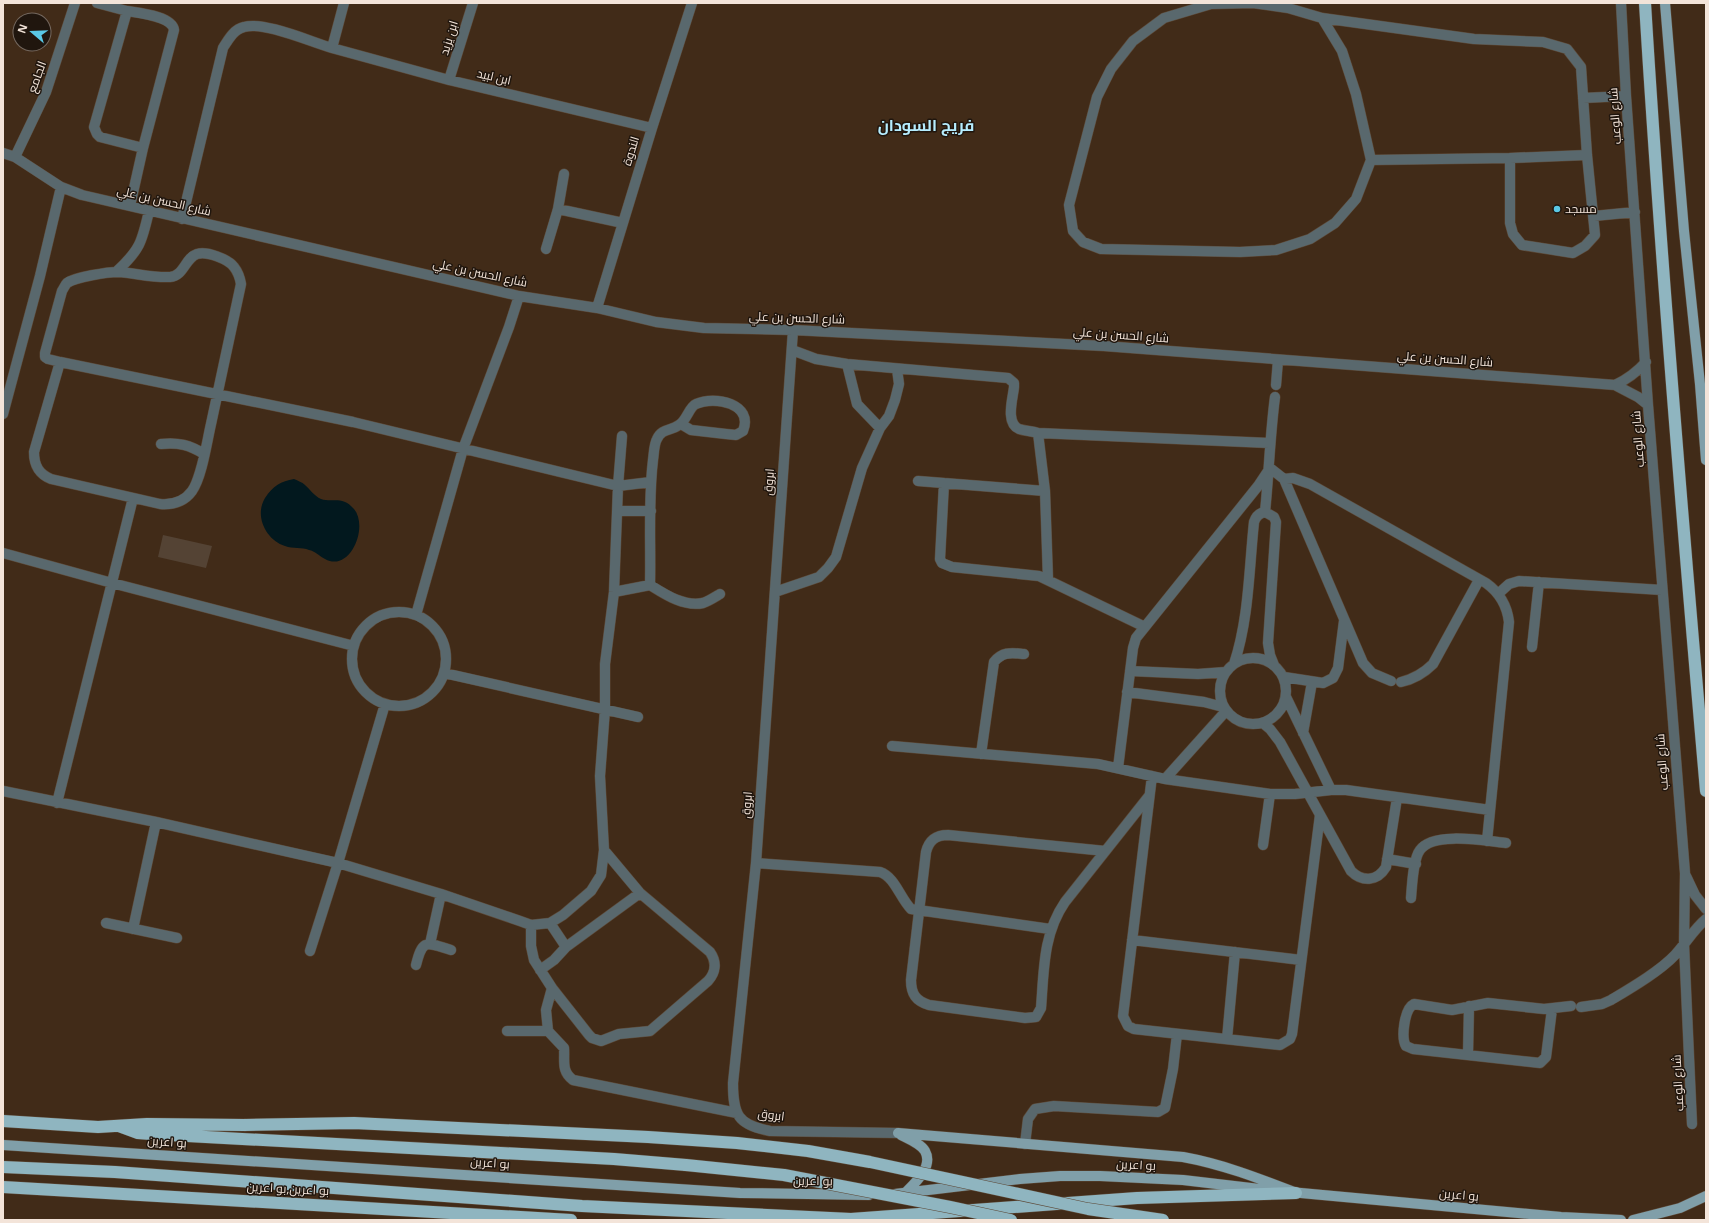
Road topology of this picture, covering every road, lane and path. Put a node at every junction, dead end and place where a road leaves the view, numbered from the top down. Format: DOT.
graph roads {
  1 [pos="74,3"];
  2 [pos="97,3"];
  3 [pos="344,3"];
  4 [pos="473,3"];
  5 [pos="692,3"];
  6 [pos="1621,3"];
  7 [pos="1645,3"];
  8 [pos="1665,3"];
  9 [pos="1288,5"];
  10 [pos="127,11"];
  11 [pos="1322,18"];
  12 [pos="332,48"];
  13 [pos="449,80"];
  14 [pos="1626,96"];
  15 [pos="1583,98"];
  16 [pos="652,128"];
  17 [pos="143,148"];
  18 [pos="3,153"];
  19 [pos="1587,155"];
  20 [pos="15,158"];
  21 [pos="1510,158"];
  22 [pos="1371,160"];
  23 [pos="564,174"];
  24 [pos="61,186"];
  25 [pos="130,206"];
  26 [pos="558,209"];
  27 [pos="149,211"];
  28 [pos="1635,212"];
  29 [pos="1594,216"];
  30 [pos="182,219"];
  31 [pos="623,223"];
  32 [pos="546,248"];
  33 [pos="116,272"];
  34 [pos="518,296"];
  35 [pos="597,308"];
  36 [pos="793,330"];
  37 [pos="792,350"];
  38 [pos="1278,360"];
  39 [pos="60,362"];
  40 [pos="1646,362"];
  41 [pos="846,364"];
  42 [pos="897,369"];
  43 [pos="1276,385"];
  44 [pos="1615,385"];
  45 [pos="217,394"];
  46 [pos="1275,397"];
  47 [pos="1648,405"];
  48 [pos="3,414"];
  49 [pos="681,424"];
  50 [pos="880,428"];
  51 [pos="1038,432"];
  52 [pos="622,436"];
  53 [pos="1269,443"];
  54 [pos="161,444"];
  55 [pos="463,449"];
  56 [pos="204,454"];
  57 [pos="1706,460"];
  58 [pos="1270,468"];
  59 [pos="1284,479"];
  60 [pos="918,481"];
  61 [pos="651,482"];
  62 [pos="944,483"];
  63 [pos="618,486"];
  64 [pos="1045,491"];
  65 [pos="133,498"];
  66 [pos="617,511"];
  67 [pos="651,511"];
  68 [pos="1265,512"];
  69 [pos="3,553"];
  70 [pos="1048,579"];
  71 [pos="1479,580"];
  72 [pos="1539,582"];
  73 [pos="112,583"];
  74 [pos="650,585"];
  75 [pos="1662,590"];
  76 [pos="614,592"];
  77 [pos="775,592"];
  78 [pos="720,594"];
  79 [pos="1498,594"];
  80 [pos="416,615"];
  81 [pos="1345,619"];
  82 [pos="1145,627"];
  83 [pos="354,646"];
  84 [pos="1532,647"];
  85 [pos="1024,654"];
  86 [pos="1234,664"];
  87 [pos="1274,665"];
  88 [pos="1130,671"];
  89 [pos="1226,672"];
  90 [pos="444,674"];
  91 [pos="1284,677"];
  92 [pos="1312,682"];
  93 [pos="1127,692"];
  94 [pos="1286,697"];
  95 [pos="385,704"];
  96 [pos="605,709"];
  97 [pos="1224,709"];
  98 [pos="638,717"];
  99 [pos="1264,724"];
  100 [pos="1303,733"];
  101 [pos="892,746"];
  102 [pos="981,754"];
  103 [pos="1118,768"];
  104 [pos="1152,776"];
  105 [pos="1165,779"];
  106 [pos="1331,790"];
  107 [pos="3,792"];
  108 [pos="1307,792"];
  109 [pos="1706,792"];
  110 [pos="1270,794"];
  111 [pos="1149,796"];
  112 [pos="1397,798"];
  113 [pos="56,803"];
  114 [pos="1490,810"];
  115 [pos="1320,815"];
  116 [pos="156,822"];
  117 [pos="1487,841"];
  118 [pos="1506,843"];
  119 [pos="1262,845"];
  120 [pos="604,850"];
  121 [pos="1105,851"];
  122 [pos="1387,859"];
  123 [pos="338,862"];
  124 [pos="756,863"];
  125 [pos="1416,864"];
  126 [pos="1685,873"];
  127 [pos="640,893"];
  128 [pos="441,894"];
  129 [pos="1411,898"];
  130 [pos="1706,909"];
  131 [pos="920,910"];
  132 [pos="1706,919"];
  133 [pos="106,923"];
  134 [pos="550,923"];
  135 [pos="531,925"];
  136 [pos="133,929"];
  137 [pos="1050,929"];
  138 [pos="177,938"];
  139 [pos="1132,940"];
  140 [pos="430,944"];
  141 [pos="1684,944"];
  142 [pos="566,947"];
  143 [pos="451,950"];
  144 [pos="310,951"];
  145 [pos="1235,952"];
  146 [pos="1302,960"];
  147 [pos="416,965"];
  148 [pos="540,970"];
  149 [pos="552,988"];
  150 [pos="1469,1006"];
  151 [pos="1552,1009"];
  152 [pos="548,1030"];
  153 [pos="507,1031"];
  154 [pos="1177,1034"];
  155 [pos="1227,1039"];
  156 [pos="1468,1055"];
  157 [pos="737,1113"];
  158 [pos="3,1121"];
  159 [pos="1692,1124"];
  160 [pos="119,1126"];
  161 [pos="898,1133"];
  162 [pos="1025,1144"];
  163 [pos="3,1145"];
  164 [pos="3,1166"];
  165 [pos="3,1187"];
  166 [pos="1296,1193"];
  167 [pos="904,1194"];
  168 [pos="1706,1196"];
  169 [pos="1566,1219"];
  170 [pos="571,1220"];
  171 [pos="1011,1220"];
  172 [pos="1163,1220"];
  173 [pos="1620,1220"];
  174 [pos="1632,1220"];
  1 -- 20 [label="street, الجامع"];
  2 -- 10 [label="street"];
  3 -- 12 [label="street"];
  4 -- 13 [label="street, ابن يزيد"];
  5 -- 16 [label="street, الندوة"];
  6 -- 14 [label="street, شارع الوعب"];
  7 -- 109 [label="highway"];
  8 -- 57 [label="main road"];
  9 -- 11 [label="street"];
  9 -- 22 [label="street"];
  10 -- 17 [label="street"];
  10 -- 17 [label="street"];
  11 -- 15 [label="street"];
  11 -- 22 [label="street"];
  12 -- 13 [label="street, ابن لبيد"];
  12 -- 30 [label="street, ابن لبيد"];
  13 -- 16 [label="street, ابن لبيد"];
  14 -- 15 [label="street"];
  14 -- 28 [label="street, شارع الوعب"];
  15 -- 19 [label="street"];
  16 -- 31 [label="street, الندوة"];
  17 -- 25 [label="street"];
  18 -- 20 [label="street, شارع الحسن بن علي"];
  19 -- 21 [label="street"];
  19 -- 29 [label="street"];
  20 -- 24 [label="street, شارع الحسن بن علي"];
  21 -- 22 [label="street"];
  21 -- 29 [label="street"];
  23 -- 26 [label="street"];
  24 -- 25 [label="street, شارع الحسن بن علي"];
  24 -- 48 [label="street"];
  25 -- 27 [label="street, شارع الحسن بن علي"];
  26 -- 31 [label="street"];
  26 -- 32 [label="street"];
  27 -- 30 [label="street, شارع الحسن بن علي"];
  27 -- 33 [label="street"];
  28 -- 29 [label="street"];
  28 -- 40 [label="street, شارع الوعب"];
  30 -- 34 [label="street, شارع الحسن بن علي"];
  31 -- 35 [label="street, الندوة"];
  33 -- 39 [label="street"];
  33 -- 45 [label="street"];
  34 -- 35 [label="street, شارع الحسن بن علي"];
  34 -- 55 [label="street"];
  35 -- 36 [label="street, شارع الحسن بن علي"];
  36 -- 37 [label="street, ابروق"];
  36 -- 38 [label="street, شارع الحسن بن علي"];
  37 -- 41 [label="street"];
  37 -- 77 [label="street, ابروق"];
  38 -- 43 [label="street"];
  38 -- 44 [label="street, شارع الحسن بن علي"];
  39 -- 45 [label="street"];
  39 -- 65 [label="street"];
  40 -- 44 [label="street"];
  40 -- 47 [label="street, شارع الوعب"];
  41 -- 42 [label="street"];
  41 -- 50 [label="street"];
  42 -- 50 [label="street"];
  42 -- 51 [label="street"];
  44 -- 47 [label="street, شارع الحسن بن علي"];
  45 -- 55 [label="street"];
  45 -- 56 [label="street"];
  46 -- 53 [label="street"];
  47 -- 75 [label="street, شارع الوعب"];
  49 -- 49 [label="street"];
  49 -- 61 [label="street"];
  50 -- 77 [label="street"];
  51 -- 53 [label="street"];
  51 -- 64 [label="street"];
  52 -- 63 [label="street"];
  53 -- 58 [label="street"];
  54 -- 56 [label="street"];
  55 -- 63 [label="street"];
  55 -- 80 [label="street"];
  56 -- 65 [label="street"];
  58 -- 59 [label="street"];
  58 -- 68 [label="street"];
  58 -- 82 [label="street"];
  59 -- 71 [label="street"];
  59 -- 81 [label="street"];
  60 -- 62 [label="street"];
  61 -- 63 [label="street"];
  61 -- 67 [label="street"];
  62 -- 64 [label="street"];
  62 -- 70 [label="street"];
  63 -- 66 [label="street"];
  64 -- 70 [label="street"];
  65 -- 73 [label="street"];
  66 -- 67 [label="street"];
  66 -- 76 [label="street"];
  67 -- 74 [label="street"];
  68 -- 86 [label="street"];
  68 -- 87 [label="street"];
  69 -- 73 [label="street"];
  70 -- 82 [label="street"];
  71 -- 79 [label="street"];
  71 -- 81 [label="street"];
  72 -- 75 [label="street"];
  72 -- 79 [label="street"];
  72 -- 84 [label="street"];
  73 -- 83 [label="street"];
  73 -- 113 [label="street"];
  74 -- 76 [label="street"];
  74 -- 78 [label="street"];
  75 -- 126 [label="street, شارع الوعب"];
  76 -- 96 [label="street"];
  77 -- 124 [label="street, ابروق"];
  79 -- 114 [label="street"];
  80 -- 83 [label="street"];
  80 -- 90 [label="street"];
  81 -- 92 [label="street"];
  82 -- 88 [label="street"];
  83 -- 95 [label="street"];
  85 -- 102 [label="street"];
  86 -- 87 [label="street"];
  86 -- 89 [label="street"];
  87 -- 91 [label="street"];
  88 -- 89 [label="street"];
  88 -- 93 [label="street"];
  89 -- 97 [label="street"];
  90 -- 95 [label="street"];
  90 -- 96 [label="street"];
  91 -- 92 [label="street"];
  91 -- 94 [label="street"];
  92 -- 100 [label="street"];
  93 -- 97 [label="street"];
  93 -- 103 [label="street"];
  94 -- 99 [label="street"];
  94 -- 100 [label="street"];
  95 -- 123 [label="street"];
  96 -- 98 [label="street"];
  96 -- 120 [label="street"];
  97 -- 99 [label="street"];
  97 -- 105 [label="street"];
  99 -- 108 [label="street"];
  100 -- 106 [label="street"];
  101 -- 102 [label="street"];
  102 -- 103 [label="street"];
  103 -- 104 [label="street"];
  104 -- 105 [label="street"];
  104 -- 111 [label="street"];
  105 -- 110 [label="street"];
  106 -- 108 [label="street"];
  106 -- 112 [label="street"];
  107 -- 113 [label="street"];
  108 -- 110 [label="street"];
  108 -- 115 [label="street"];
  110 -- 119 [label="street"];
  111 -- 121 [label="street"];
  111 -- 139 [label="street"];
  112 -- 114 [label="street"];
  112 -- 122 [label="street"];
  113 -- 116 [label="street"];
  114 -- 117 [label="street"];
  115 -- 122 [label="street"];
  115 -- 146 [label="street"];
  116 -- 123 [label="street"];
  116 -- 136 [label="street"];
  117 -- 118 [label="street"];
  117 -- 125 [label="street"];
  120 -- 127 [label="street"];
  120 -- 134 [label="street"];
  121 -- 131 [label="street"];
  121 -- 137 [label="street"];
  122 -- 125 [label="street"];
  123 -- 128 [label="street"];
  123 -- 144 [label="street"];
  124 -- 131 [label="street"];
  124 -- 157 [label="street, ابروق"];
  125 -- 129 [label="street"];
  126 -- 130 [label="street, شارع الوعب"];
  126 -- 141 [label="street, شارع الوعب"];
  127 -- 142 [label="street"];
  127 -- 149 [label="street"];
  128 -- 135 [label="street"];
  128 -- 140 [label="street"];
  131 -- 137 [label="street"];
  131 -- 137 [label="street"];
  132 -- 141 [label="street"];
  133 -- 136 [label="street"];
  134 -- 135 [label="street"];
  134 -- 142 [label="street"];
  135 -- 148 [label="street"];
  136 -- 138 [label="street"];
  139 -- 145 [label="street"];
  139 -- 154 [label="street"];
  140 -- 143 [label="street"];
  140 -- 147 [label="street"];
  141 -- 151 [label="street"];
  141 -- 159 [label="street, شارع الوعب"];
  142 -- 148 [label="street"];
  145 -- 146 [label="street"];
  145 -- 155 [label="street"];
  146 -- 155 [label="street"];
  148 -- 149 [label="street"];
  149 -- 152 [label="street"];
  150 -- 151 [label="street"];
  150 -- 156 [label="street"];
  150 -- 156 [label="street"];
  151 -- 156 [label="street"];
  152 -- 153 [label="street"];
  152 -- 157 [label="street"];
  154 -- 155 [label="street"];
  154 -- 162 [label="street"];
  157 -- 161 [label="street, ابروق"];
  158 -- 160 [label="highway"];
  160 -- 171 [label="highway, bridge"];
  160 -- 172 [label="highway, bridge"];
  161 -- 162 [label="main road"];
  161 -- 167 [label="main road"];
  162 -- 166 [label="main road"];
  163 -- 167 [label="main road, بو اعرين"];
  164 -- 166 [label="highway"];
  165 -- 170 [label="highway, بو اعرين,بو اعرين"];
  166 -- 167 [label="main road, بو اعرين"];
  166 -- 169 [label="main road, بو اعرين"];
  168 -- 174 [label="main road"];
  169 -- 173 [label="main road, بو اعرين"];
}
